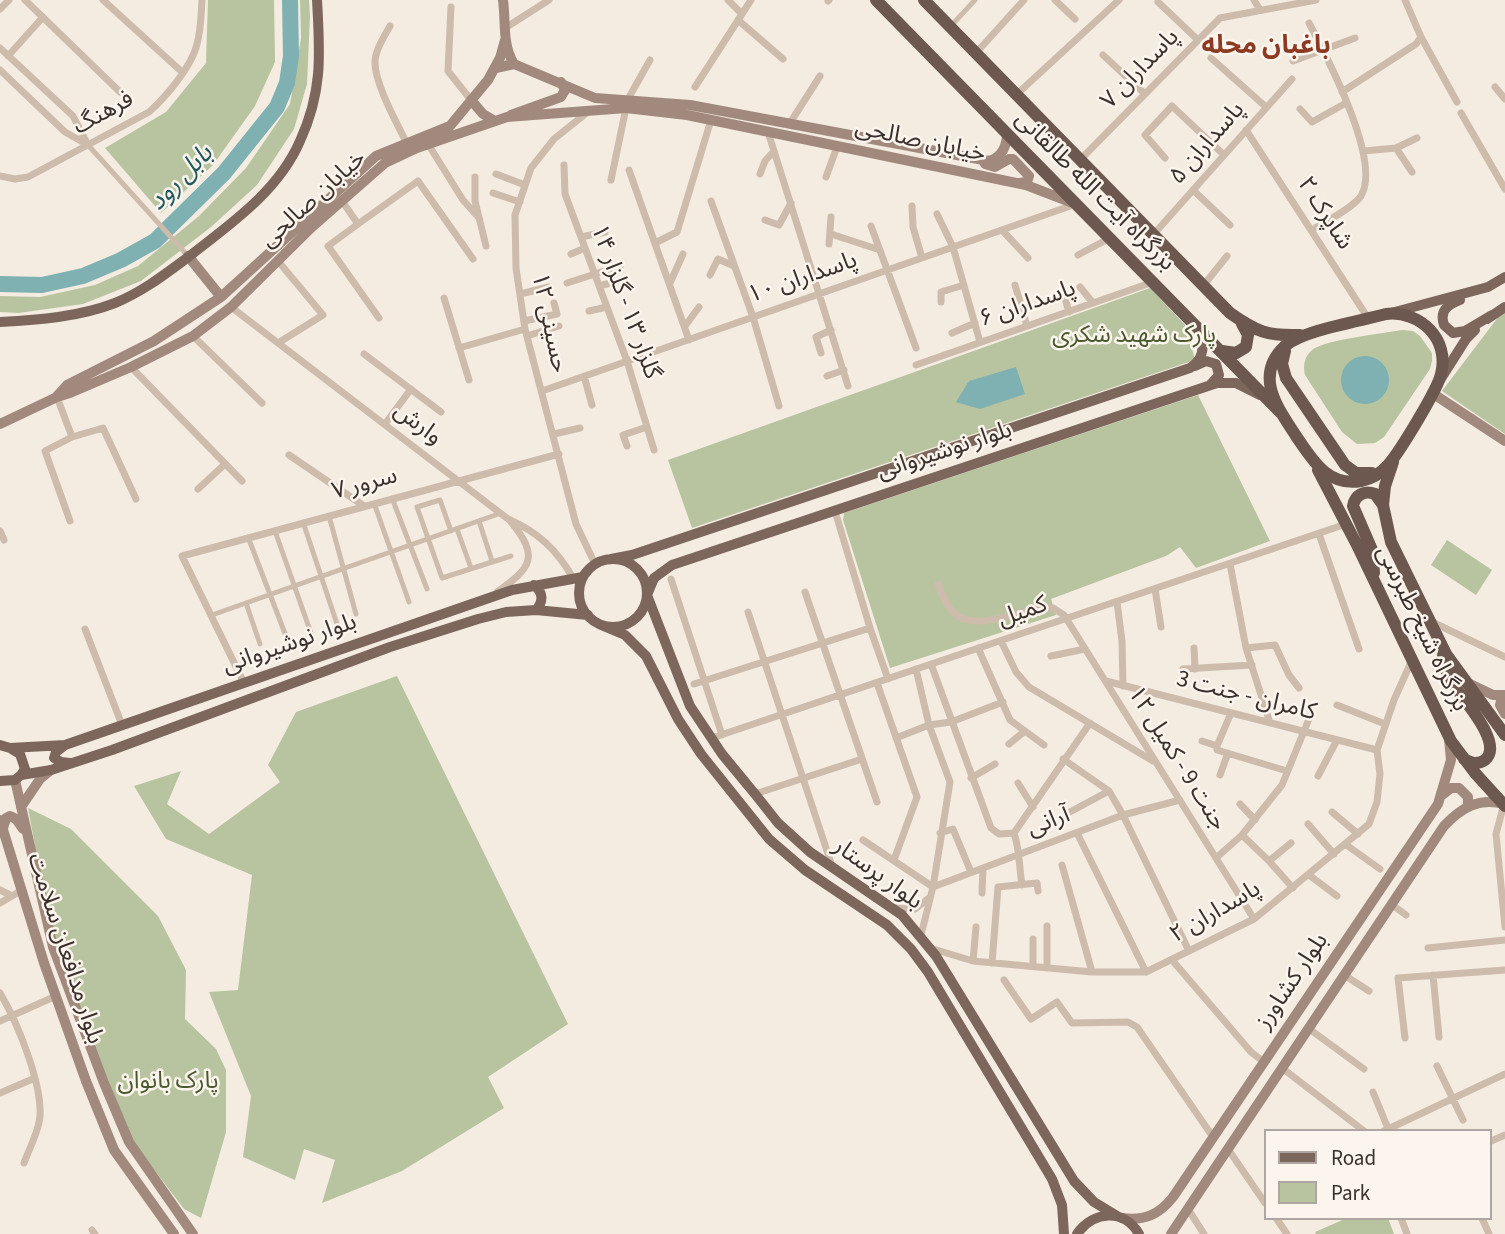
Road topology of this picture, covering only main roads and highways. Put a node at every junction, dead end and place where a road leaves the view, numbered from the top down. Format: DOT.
graph roads {
  1 [pos="317,0"];
  2 [pos="503,0"];
  3 [pos="876,0"];
  4 [pos="927,1"];
  5 [pos="505,40"];
  6 [pos="514,64"];
  7 [pos="496,68"];
  8 [pos="561,82"];
  9 [pos="594,98"];
  10 [pos="471,100"];
  11 [pos="627,104"];
  12 [pos="590,110"];
  13 [pos="461,113"];
  14 [pos="757,116"];
  15 [pos="507,117"];
  16 [pos="495,121"];
  17 [pos="753,129"];
  18 [pos="467,132"];
  19 [pos="1007,133"];
  20 [pos="971,158"];
  21 [pos="1015,183"];
  22 [pos="1076,204"];
  23 [pos="188,256"];
  24 [pos="1505,277"];
  25 [pos="1488,287"];
  26 [pos="222,297"];
  27 [pos="1505,307"];
  28 [pos="1230,313"];
  29 [pos="1386,314"];
  30 [pos="1492,315"];
  31 [pos="0,322"];
  32 [pos="1196,326"];
  33 [pos="1304,335"];
  34 [pos="1290,342"];
  35 [pos="1216,346"];
  36 [pos="1190,368"];
  37 [pos="1206,387"];
  38 [pos="1435,389"];
  39 [pos="57,397"];
  40 [pos="1268,400"];
  41 [pos="1281,413"];
  42 [pos="1,422"];
  43 [pos="1505,441"];
  44 [pos="1392,460"];
  45 [pos="1313,461"];
  46 [pos="1383,505"];
  47 [pos="611,559"];
  48 [pos="578,578"];
  49 [pos="1376,584"];
  50 [pos="534,585"];
  51 [pos="647,595"];
  52 [pos="536,610"];
  53 [pos="588,615"];
  54 [pos="601,625"];
  55 [pos="1441,646"];
  56 [pos="1466,682"];
  57 [pos="1504,696"];
  58 [pos="1505,714"];
  59 [pos="1447,732"];
  60 [pos="1505,735"];
  61 [pos="65,745"];
  62 [pos="5,746"];
  63 [pos="1463,759"];
  64 [pos="70,764"];
  65 [pos="51,770"];
  66 [pos="18,778"];
  67 [pos="0,781"];
  68 [pos="1441,796"];
  69 [pos="1504,805"];
  70 [pos="1468,806"];
  71 [pos="21,807"];
  72 [pos="1,824"];
  73 [pos="27,835"];
  74 [pos="1120,1217"];
  75 [pos="192,1233"];
  76 [pos="174,1234"];
  77 [pos="1064,1234"];
  78 [pos="1077,1234"];
  79 [pos="1139,1234"];
  80 [pos="1171,1234"];
  1 -- 23 [label="main road"];
  2 -- 5 [label="main road"];
  3 -- 19 [label="highway, بزرگراه آیت الله طالقانی"];
  4 -- 28 [label="highway, بزرگراه آیت الله طالقانی"];
  5 -- 6 [label="main road"];
  5 -- 7 [label="main road, خيابان صالحی"];
  6 -- 7 [label="main road"];
  6 -- 8 [label="main road, خيابان صالحی"];
  7 -- 10 [label="main road, خيابان صالحی"];
  8 -- 9 [label="main road, خيابان صالحی"];
  8 -- 15 [label="main road"];
  9 -- 11 [label="main road, خيابان صالحی"];
  9 -- 12 [label="main road"];
  10 -- 13 [label="main road, خيابان صالحی"];
  10 -- 16 [label="main road"];
  11 -- 12 [label="main road, خيابان صالحی"];
  11 -- 14 [label="main road, خيابان صالحی"];
  11 -- 17 [label="main road, خيابان صالحی"];
  12 -- 15 [label="main road, خيابان صالحی"];
  13 -- 18 [label="main road"];
  13 -- 26 [label="main road, خيابان صالحی"];
  14 -- 20 [label="main road, خیابان صالحی"];
  15 -- 16 [label="main road, خيابان صالحی"];
  16 -- 18 [label="main road, خيابان صالحی"];
  17 -- 21 [label="main road, خیابان صالحی"];
  18 -- 39 [label="main road, خيابان صالحی"];
  19 -- 20 [label="main road, خیابان صالحی"];
  19 -- 22 [label="highway, بزرگراه آیت الله طالقانی"];
  20 -- 21 [label="main road"];
  21 -- 22 [label="main road, خیابان صالحی"];
  22 -- 32 [label="highway, بزرگراه آیت الله طالقانی"];
  23 -- 26 [label="main road"];
  23 -- 31 [label="main road"];
  24 -- 25 [label="main road"];
  25 -- 29 [label="main road"];
  25 -- 30 [label="main road"];
  26 -- 39 [label="main road, خيابان صالحی"];
  27 -- 30 [label="main road"];
  28 -- 33 [label="highway, بزرگراه آیت الله طالقانی"];
  28 -- 35 [label="highway"];
  29 -- 33 [label="highway"];
  29 -- 38 [label="highway"];
  30 -- 38 [label="main road"];
  32 -- 35 [label="highway, بزرگراه آیت الله طالقانی"];
  32 -- 36 [label="main road"];
  33 -- 34 [label="highway"];
  34 -- 41 [label="highway"];
  34 -- 44 [label="highway"];
  35 -- 40 [label="highway, بزرگراه آیت الله طالقانی"];
  36 -- 37 [label="main road"];
  36 -- 47 [label="main road, بلوار نوشیروانی"];
  37 -- 40 [label="main road, بلوار نوشیروانی"];
  37 -- 51 [label="main road, بلوار نوشیروانی"];
  38 -- 43 [label="main road"];
  38 -- 44 [label="highway"];
  39 -- 42 [label="main road, خيابان صالحی"];
  40 -- 41 [label="highway, بزرگراه آیت الله طالقانی"];
  41 -- 45 [label="highway, بزرگراه شیخ طبرسی"];
  44 -- 45 [label="highway"];
  44 -- 46 [label="highway, بزرگراه شیخ طبرسی"];
  45 -- 49 [label="highway, بزرگراه شیخ طبرسی"];
  46 -- 49 [label="highway"];
  46 -- 55 [label="highway, بزرگراه شیخ طبرسی"];
  47 -- 48 [label="main road"];
  47 -- 51 [label="main road"];
  48 -- 50 [label="main road, بلوار نوشیروانی"];
  48 -- 53 [label="main road"];
  49 -- 59 [label="highway, بزرگراه شیخ طبرسی"];
  50 -- 52 [label="main road"];
  50 -- 61 [label="main road, بلوار نوشیروانی"];
  51 -- 54 [label="main road"];
  51 -- 74 [label="main road, بلوار پرستار"];
  52 -- 53 [label="main road, بلوار نوشیروانی"];
  52 -- 64 [label="main road, بلوار نوشیروانی"];
  53 -- 54 [label="main road"];
  54 -- 77 [label="main road, بلوار پرستار"];
  55 -- 56 [label="highway, بزرگراه شیخ طبرسی"];
  55 -- 63 [label="highway"];
  56 -- 57 [label="main road"];
  56 -- 60 [label="highway, بزرگراه شیخ طبرسی"];
  57 -- 58 [label="main road"];
  59 -- 63 [label="highway, بزرگراه شیخ طبرسی"];
  59 -- 68 [label="main road, بلوار کشاورز"];
  61 -- 62 [label="main road, بلوار نوشیروانی"];
  61 -- 64 [label="main road"];
  62 -- 66 [label="main road"];
  63 -- 69 [label="highway, بزرگراه شیخ طبرسی"];
  64 -- 65 [label="main road, بلوار نوشیروانی"];
  65 -- 66 [label="main road, بلوار نوشیروانی"];
  65 -- 71 [label="main road"];
  66 -- 67 [label="main road, بلوار نوشیروانی"];
  66 -- 71 [label="main road, بلوار مدافعان سلامت"];
  68 -- 70 [label="main road"];
  68 -- 74 [label="main road, بلوار کشاورز"];
  69 -- 70 [label="main road"];
  70 -- 80 [label="main road, بلوار کشاورز"];
  71 -- 73 [label="main road, بلوار مدافعان سلامت"];
  72 -- 73 [label="main road"];
  72 -- 76 [label="main road, بلوار مدافعان سلامت"];
  73 -- 75 [label="main road, بلوار مدافعان سلامت"];
  74 -- 78 [label="main road"];
  74 -- 79 [label="main road, بلوار پرستار"];
}
